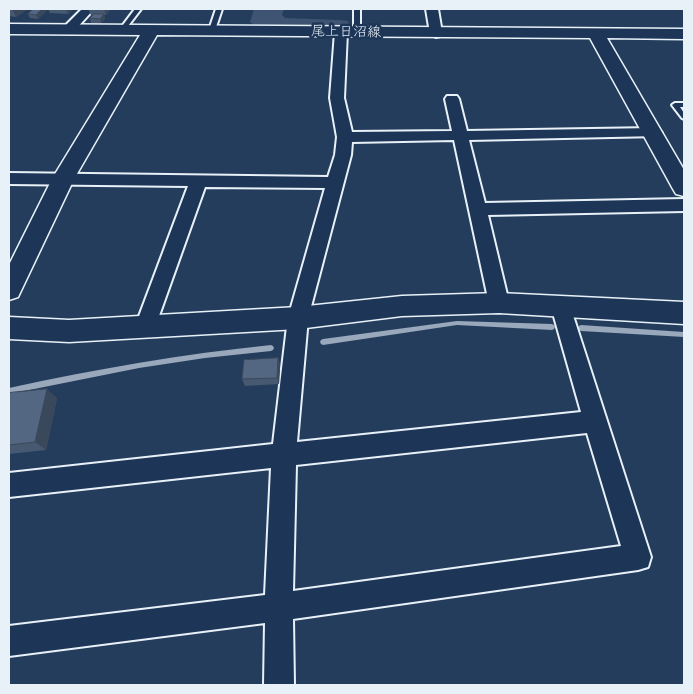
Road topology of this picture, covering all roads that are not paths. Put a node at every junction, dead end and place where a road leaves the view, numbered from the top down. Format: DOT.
graph roads {
  1 [pos="88,9"];
  2 [pos="138,9"];
  3 [pos="220,9"];
  4 [pos="357,9"];
  5 [pos="432,9"];
  6 [pos="70,28"];
  7 [pos="123,29"];
  8 [pos="152,30"];
  9 [pos="212,30"];
  10 [pos="12,31"];
  11 [pos="349,32"];
  12 [pos="436,33"];
  13 [pos="596,34"];
  14 [pos="684,34"];
  15 [pos="452,99"];
  16 [pos="684,105"];
  17 [pos="684,117"];
  18 [pos="654,133"];
  19 [pos="459,135"];
  20 [pos="345,137"];
  21 [pos="9,178"];
  22 [pos="63,179"];
  23 [pos="198,182"];
  24 [pos="334,183"];
  25 [pos="684,189"];
  26 [pos="684,205"];
  27 [pos="478,209"];
  28 [pos="9,290"];
  29 [pos="499,303"];
  30 [pos="561,306"];
  31 [pos="684,313"];
  32 [pos="298,318"];
  33 [pos="145,327"];
  34 [pos="9,328"];
  35 [pos="595,421"];
  36 [pos="284,456"];
  37 [pos="9,485"];
  38 [pos="279,606"];
  39 [pos="9,641"];
  40 [pos="279,685"];
  1 -- 6 [label="street"];
  2 -- 7 [label="lane"];
  3 -- 9 [label="lane"];
  4 -- 11 [label="lane"];
  5 -- 12 [label="street"];
  6 -- 7 [label="street, 尾上日沼線"];
  6 -- 10 [label="street, 尾上日沼線"];
  7 -- 8 [label="street, 尾上日沼線"];
  8 -- 9 [label="street, 尾上日沼線"];
  8 -- 22 [label="street"];
  9 -- 11 [label="street, 尾上日沼線"];
  11 -- 12 [label="street, 尾上日沼線"];
  11 -- 20 [label="street"];
  12 -- 13 [label="street, 尾上日沼線"];
  13 -- 14 [label="street, 尾上日沼線"];
  13 -- 18 [label="street"];
  15 -- 19 [label="street"];
  16 -- 17 [label="lane"];
  18 -- 19 [label="street"];
  18 -- 25 [label="street"];
  19 -- 20 [label="street"];
  19 -- 27 [label="street"];
  20 -- 24 [label="street"];
  21 -- 22 [label="street"];
  22 -- 23 [label="street"];
  22 -- 28 [label="street"];
  23 -- 24 [label="street"];
  23 -- 33 [label="street"];
  24 -- 32 [label="street"];
  26 -- 27 [label="street"];
  27 -- 29 [label="street"];
  29 -- 30 [label="street"];
  29 -- 32 [label="street"];
  30 -- 31 [label="street"];
  30 -- 35 [label="street"];
  32 -- 33 [label="street"];
  32 -- 36 [label="street"];
  33 -- 34 [label="street"];
  35 -- 36 [label="street"];
  35 -- 38 [label="street"];
  36 -- 37 [label="street"];
  36 -- 38 [label="street"];
  38 -- 39 [label="street"];
  38 -- 40 [label="street"];
}
